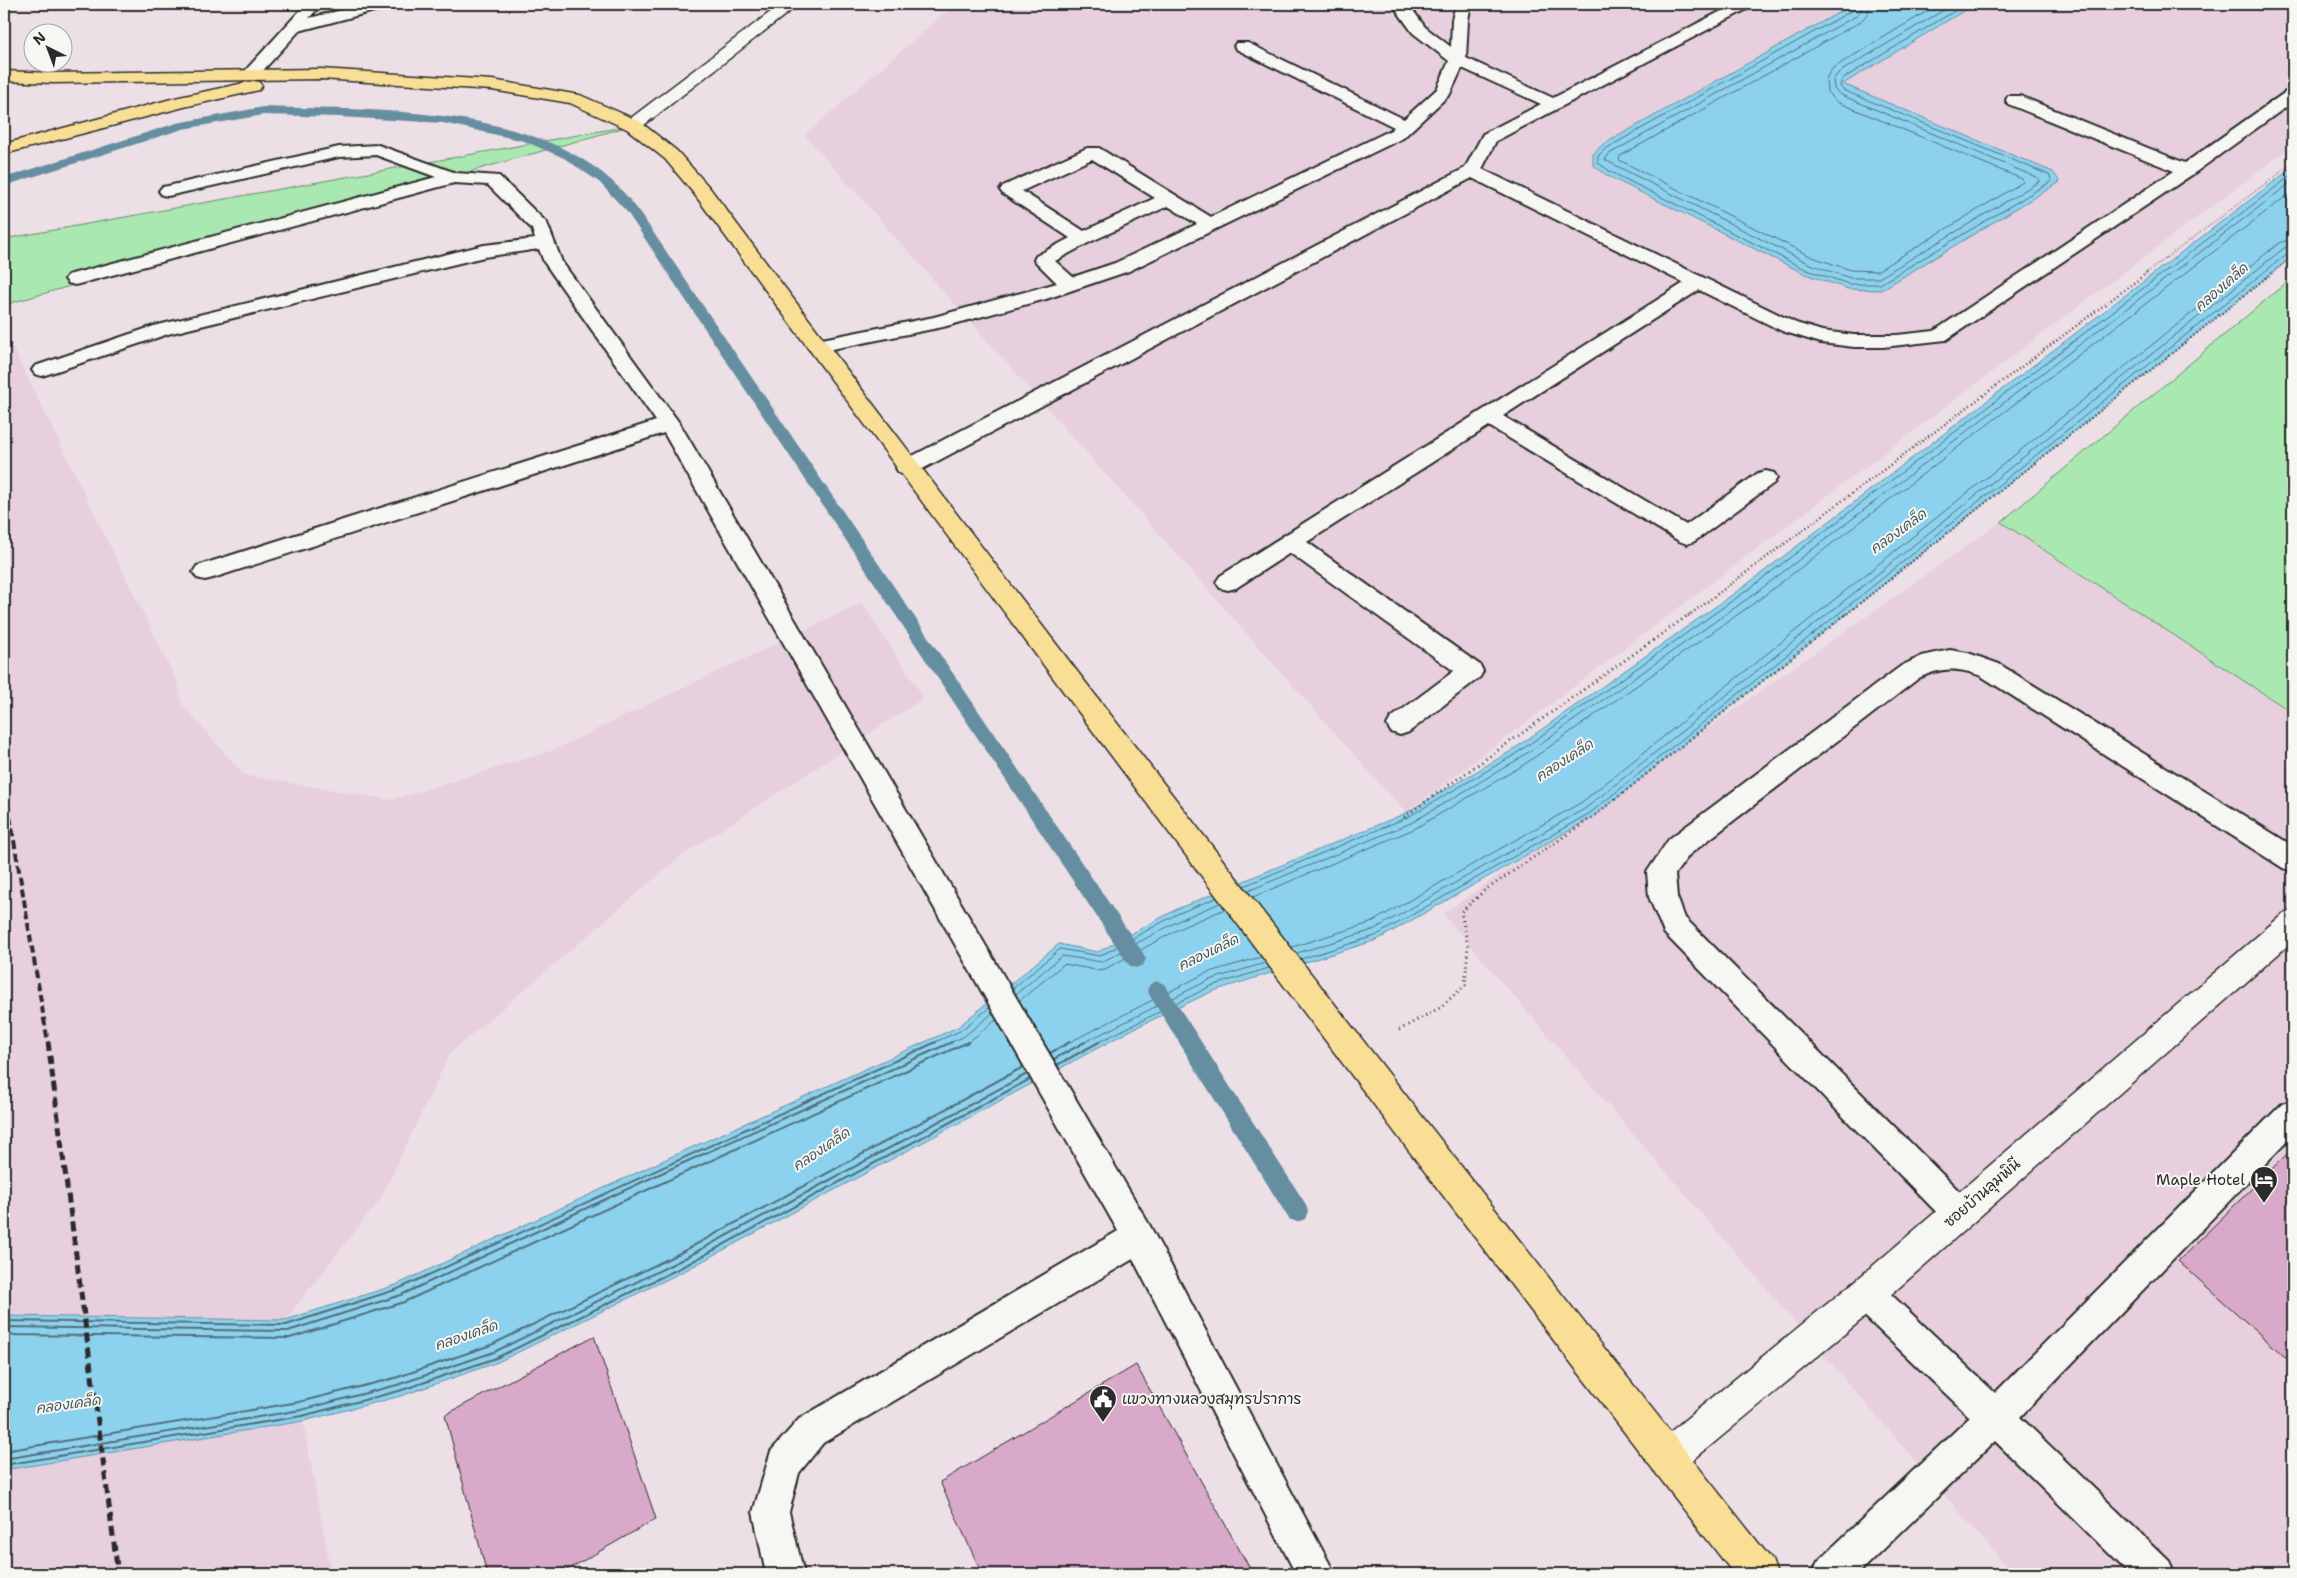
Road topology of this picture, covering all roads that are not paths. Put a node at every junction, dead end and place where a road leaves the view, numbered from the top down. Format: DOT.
graph roads {
  1 [pos="314,4"];
  2 [pos="384,4"];
  3 [pos="791,4"];
  4 [pos="1410,4"];
  5 [pos="1464,4"];
  6 [pos="1746,4"];
  7 [pos="294,27"];
  8 [pos="1242,46"];
  9 [pos="1458,60"];
  10 [pos="251,74"];
  11 [pos="321,74"];
  12 [pos="4,76"];
  13 [pos="2293,95"];
  14 [pos="2014,100"];
  15 [pos="1554,104"];
  16 [pos="633,125"];
  17 [pos="1405,126"];
  18 [pos="4,149"];
  19 [pos="2187,170"];
  20 [pos="1472,171"];
  21 [pos="454,178"];
  22 [pos="168,191"];
  23 [pos="1168,199"];
  24 [pos="1210,224"];
  25 [pos="1083,238"];
  26 [pos="546,243"];
  27 [pos="75,279"];
  28 [pos="1697,283"];
  29 [pos="1070,284"];
  30 [pos="817,346"];
  31 [pos="42,370"];
  32 [pos="1488,416"];
  33 [pos="669,424"];
  34 [pos="907,468"];
  35 [pos="1766,478"];
  36 [pos="1291,542"];
  37 [pos="205,572"];
  38 [pos="1228,582"];
  39 [pos="1400,725"];
  40 [pos="2293,860"];
  41 [pos="2293,923"];
  42 [pos="2293,1114"];
  43 [pos="1959,1213"];
  44 [pos="1139,1237"];
  45 [pos="1866,1294"];
  46 [pos="1994,1417"];
  47 [pos="1667,1458"];
  48 [pos="784,1574"];
  49 [pos="1316,1574"];
  50 [pos="1758,1574"];
  51 [pos="1831,1574"];
  52 [pos="2156,1574"];
  1 -- 7 [label="lane"];
  2 -- 7 [label="lane"];
  3 -- 16 [label="street"];
  4 -- 9 [label="lane"];
  5 -- 9 [label="lane"];
  6 -- 15 [label="lane"];
  7 -- 10 [label="lane"];
  8 -- 17 [label="lane"];
  9 -- 15 [label="lane"];
  9 -- 17 [label="lane"];
  10 -- 11 [label="main road"];
  10 -- 12 [label="main road"];
  11 -- 16 [label="main road"];
  11 -- 18 [label="main road"];
  13 -- 19 [label="lane"];
  14 -- 19 [label="lane"];
  15 -- 20 [label="lane"];
  16 -- 30 [label="main road"];
  17 -- 24 [label="lane"];
  19 -- 28 [label="lane"];
  20 -- 28 [label="lane"];
  20 -- 34 [label="lane"];
  21 -- 22 [label="lane"];
  21 -- 26 [label="lane"];
  21 -- 27 [label="lane"];
  23 -- 24 [label="lane"];
  23 -- 25 [label="lane"];
  23 -- 25 [label="lane"];
  24 -- 29 [label="lane"];
  25 -- 29 [label="lane"];
  26 -- 31 [label="lane"];
  26 -- 33 [label="lane"];
  28 -- 32 [label="lane"];
  29 -- 30 [label="lane"];
  30 -- 34 [label="main road"];
  32 -- 35 [label="lane"];
  32 -- 36 [label="lane"];
  33 -- 37 [label="lane"];
  33 -- 44 [label="lane"];
  34 -- 47 [label="main road"];
  36 -- 38 [label="lane"];
  36 -- 39 [label="lane"];
  40 -- 43 [label="lane"];
  41 -- 43 [label="street, ซอยบ้านลุมพินี"];
  42 -- 46 [label="lane"];
  43 -- 45 [label="street, ซอยบ้านลุมพินี"];
  44 -- 48 [label="lane"];
  44 -- 49 [label="lane"];
  45 -- 46 [label="lane"];
  45 -- 47 [label="street, ซอยบ้านลุมพินี"];
  46 -- 51 [label="lane"];
  46 -- 52 [label="lane"];
  47 -- 50 [label="main road"];
}
